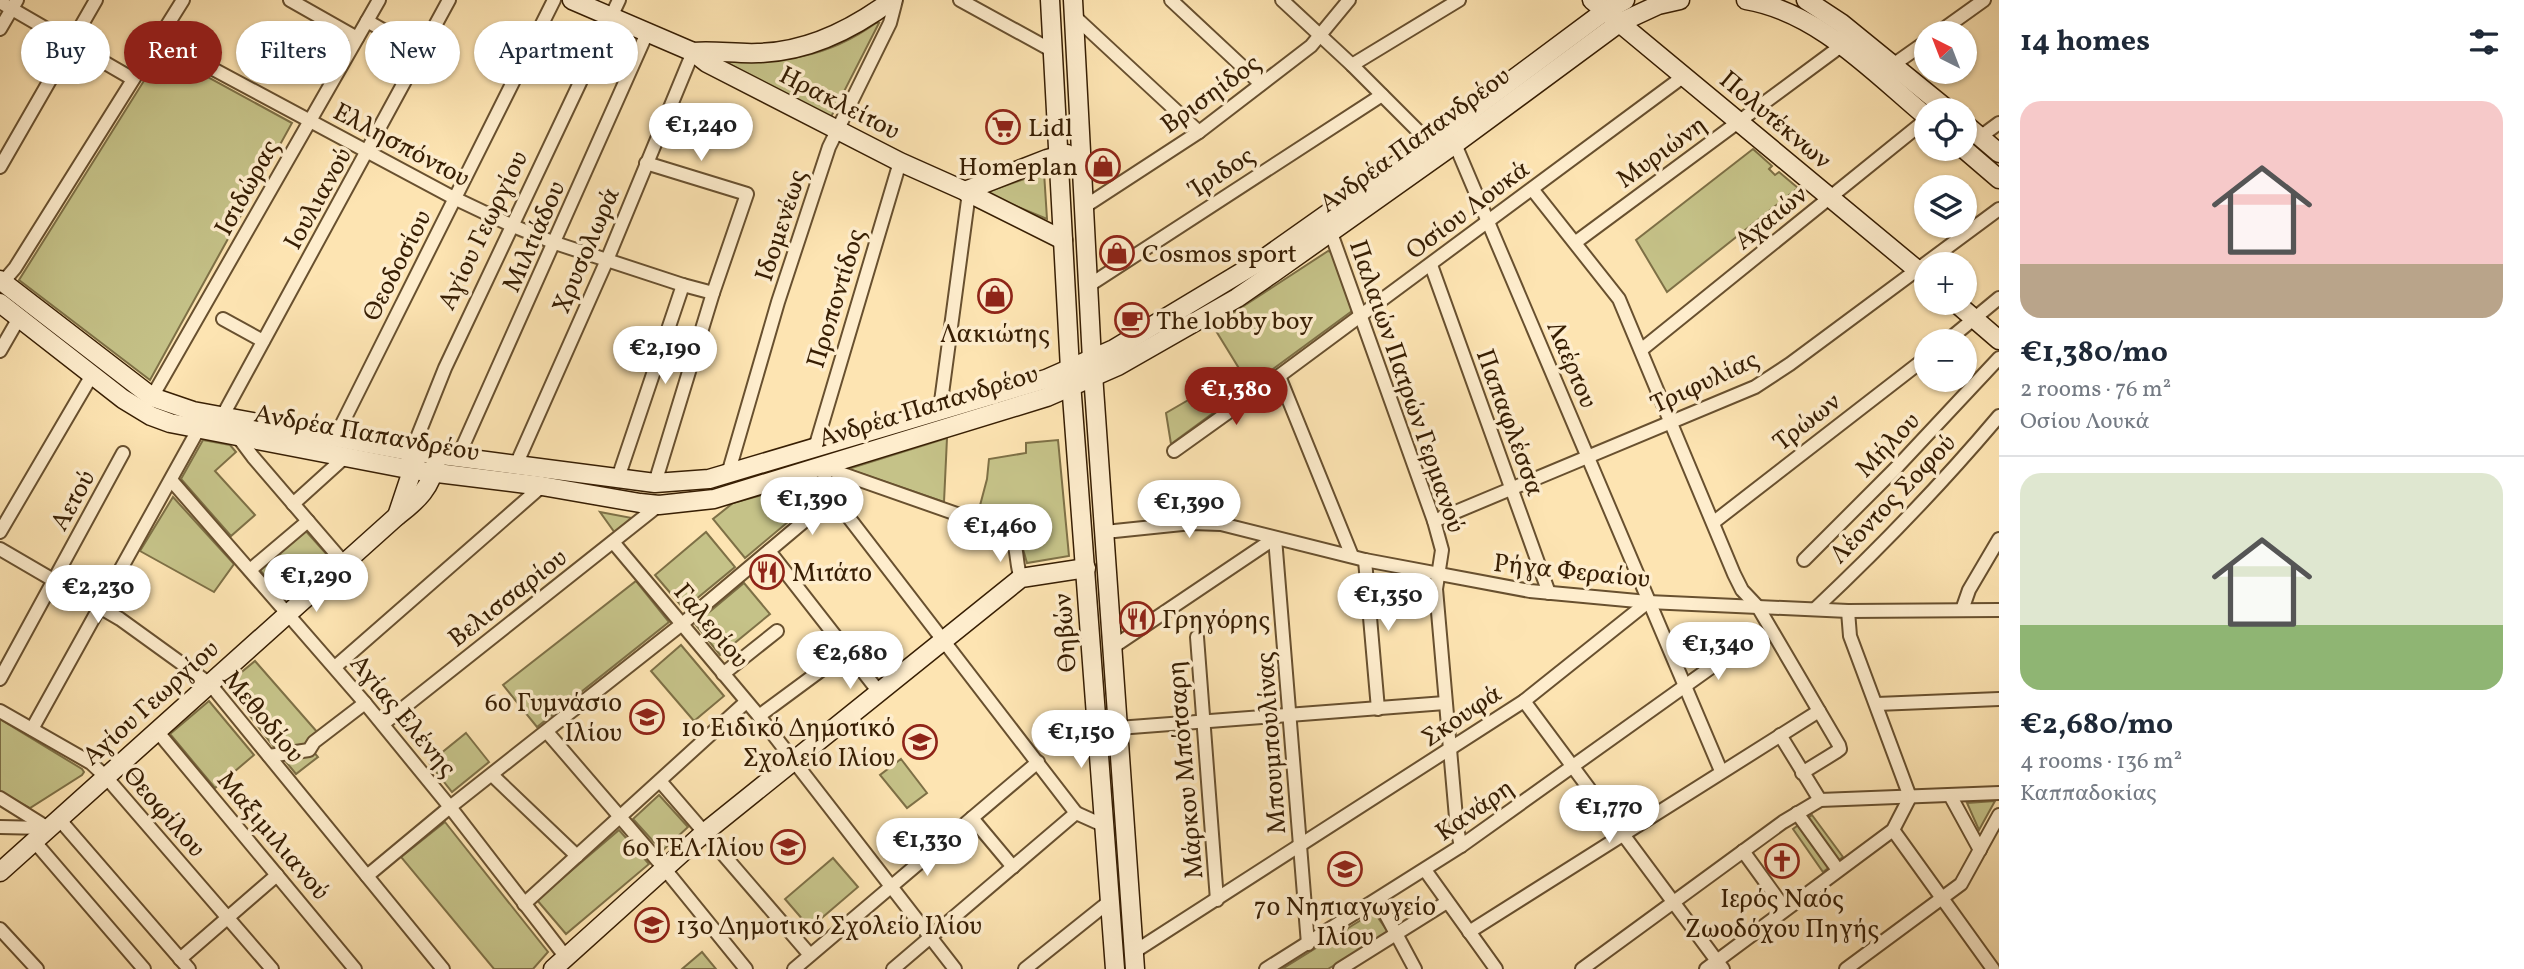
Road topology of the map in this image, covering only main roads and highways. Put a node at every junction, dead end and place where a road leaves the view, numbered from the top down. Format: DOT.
graph roads {
  1 [pos="572,0"];
  2 [pos="894,0"];
  3 [pos="1050,0"];
  4 [pos="1625,0"];
  5 [pos="1680,0"];
  6 [pos="1746,0"];
  7 [pos="1808,0"];
  8 [pos="1074,8"];
  9 [pos="1605,11"];
  10 [pos="694,52"];
  11 [pos="1933,98"];
  12 [pos="1914,107"];
  13 [pos="1977,134"];
  14 [pos="1082,152"];
  15 [pos="1999,153"];
  16 [pos="1058,155"];
  17 [pos="1977,160"];
  18 [pos="1999,179"];
  19 [pos="965,191"];
  20 [pos="1063,240"];
  21 [pos="1914,267"];
  22 [pos="1,281"];
  23 [pos="0,303"];
  24 [pos="1970,315"];
  25 [pos="1999,340"];
  26 [pos="1093,369"];
  27 [pos="1071,378"];
  28 [pos="415,451"];
  29 [pos="436,463"];
  30 [pos="410,469"];
  31 [pos="397,516"];
  32 [pos="1086,568"];
  33 [pos="0,872"];
  34 [pos="1134,960"];
  35 [pos="557,965"];
  36 [pos="1115,969"];
  1 -- 10 [label="main road"];
  2 -- 10 [label="main road"];
  3 -- 16 [label="main road, Θηβών"];
  4 -- 9 [label="main road, Ανδρέα Παπανδρέου"];
  5 -- 9 [label="main road, Ανδρέα Παπανδρέου"];
  6 -- 12 [label="main road"];
  7 -- 11 [label="main road"];
  8 -- 14 [label="main road, Θηβών"];
  9 -- 21 [label="main road, Πολυτέκνων"];
  9 -- 26 [label="main road, Ανδρέα Παπανδρέου"];
  9 -- 26 [label="main road, Ανδρέα Παπανδρέου"];
  10 -- 19 [label="main road, Ηρακλείτου"];
  13 -- 15 [label="main road"];
  14 -- 16 [label="main road"];
  14 -- 26 [label="main road, Θηβών"];
  16 -- 19 [label="main road"];
  16 -- 20 [label="main road, Θηβών"];
  17 -- 18 [label="main road"];
  19 -- 20 [label="main road, Ηρακλείτου"];
  20 -- 27 [label="main road, Θηβών"];
  22 -- 28 [label="main road, Ανδρέα Παπανδρέου"];
  23 -- 30 [label="main road, Ανδρέα Παπανδρέου"];
  24 -- 25 [label="main road"];
  26 -- 27 [label="main road, Ανδρέα Παπανδρέου"];
  26 -- 34 [label="main road, Θηβών"];
  27 -- 29 [label="main road, Ανδρέα Παπανδρέου"];
  27 -- 29 [label="main road, Ανδρέα Παπανδρέου"];
  27 -- 32 [label="main road, Θηβών"];
  28 -- 29 [label="main road, Ανδρέα Παπανδρέου"];
  28 -- 30 [label="main road, Αγίου Γεωργίου"];
  29 -- 30 [label="main road, Ανδρέα Παπανδρέου"];
  29 -- 31 [label="main road, Αγίου Γεωργίου"];
  30 -- 31 [label="main road, Αγίου Γεωργίου"];
  31 -- 33 [label="main road, Αγίου Γεωργίου"];
  32 -- 35 [label="main road"];
  32 -- 36 [label="main road, Θηβών"];
}
